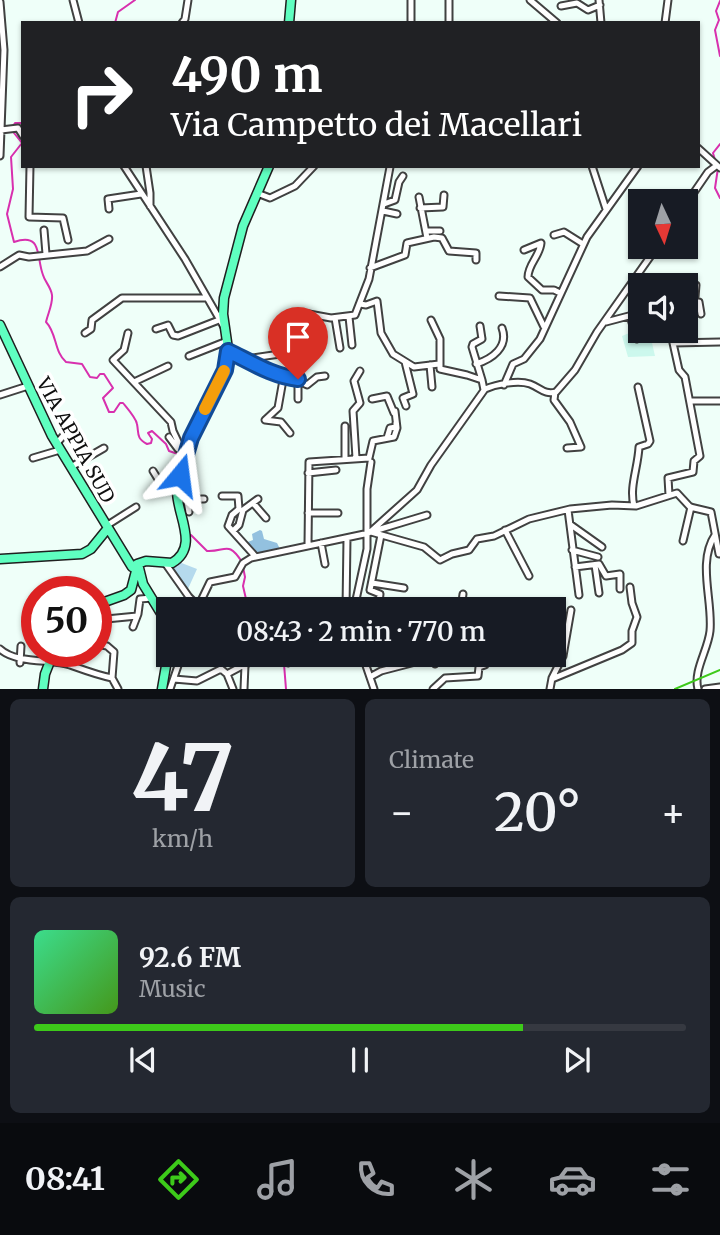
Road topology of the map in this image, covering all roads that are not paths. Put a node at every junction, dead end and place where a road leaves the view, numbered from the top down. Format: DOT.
graph roads {
  1 [pos="73,0"];
  2 [pos="188,0"];
  3 [pos="411,0"];
  4 [pos="449,0"];
  5 [pos="530,0"];
  6 [pos="668,0"];
  7 [pos="292,1"];
  8 [pos="0,2"];
  9 [pos="600,3"];
  10 [pos="561,6"];
  11 [pos="78,21"];
  12 [pos="184,21"];
  13 [pos="289,21"];
  14 [pos="411,21"];
  15 [pos="449,21"];
  16 [pos="554,21"];
  17 [pos="601,21"];
  18 [pos="665,21"];
  19 [pos="1,130"];
  20 [pos="21,132"];
  21 [pos="700,150"];
  22 [pos="0,156"];
  23 [pos="719,167"];
  24 [pos="30,168"];
  25 [pos="125,168"];
  26 [pos="146,168"];
  27 [pos="268,168"];
  28 [pos="312,168"];
  29 [pos="390,168"];
  30 [pos="593,168"];
  31 [pos="637,168"];
  32 [pos="403,176"];
  33 [pos="696,189"];
  34 [pos="141,194"];
  35 [pos="257,194"];
  36 [pos="444,195"];
  37 [pos="419,197"];
  38 [pos="149,206"];
  39 [pos="384,207"];
  40 [pos="420,208"];
  41 [pos="109,209"];
  42 [pos="606,209"];
  43 [pos="397,215"];
  44 [pos="44,230"];
  45 [pos="440,231"];
  46 [pos="426,235"];
  47 [pos="554,235"];
  48 [pos="109,239"];
  49 [pos="68,240"];
  50 [pos="583,244"];
  51 [pos="524,250"];
  52 [pos="42,254"];
  53 [pos="649,259"];
  54 [pos="476,260"];
  55 [pos="0,267"];
  56 [pos="370,268"];
  57 [pos="560,293"];
  58 [pos="499,296"];
  59 [pos="206,298"];
  60 [pos="698,302"];
  61 [pos="360,304"];
  62 [pos="701,314"];
  63 [pos="628,316"];
  64 [pos="349,317"];
  65 [pos="335,318"];
  66 [pos="219,320"];
  67 [pos="431,320"];
  68 [pos="606,322"];
  69 [pos="0,325"];
  70 [pos="480,326"];
  71 [pos="544,327"];
  72 [pos="502,328"];
  73 [pos="156,329"];
  74 [pos="225,329"];
  75 [pos="298,331"];
  76 [pos="85,333"];
  77 [pos="128,333"];
  78 [pos="227,341"];
  79 [pos="720,342"];
  80 [pos="352,345"];
  81 [pos="340,348"];
  82 [pos="228,351"];
  83 [pos="307,355"];
  84 [pos="189,356"];
  85 [pos="245,359"];
  86 [pos="405,362"];
  87 [pos="439,364"];
  88 [pos="476,364"];
  89 [pos="430,365"];
  90 [pos="168,366"];
  91 [pos="360,371"];
  92 [pos="275,372"];
  93 [pos="325,376"];
  94 [pos="283,380"];
  95 [pos="482,380"];
  96 [pos="134,382"];
  97 [pos="504,385"];
  98 [pos="28,386"];
  99 [pos="432,387"];
  100 [pos="638,387"];
  101 [pos="484,390"];
  102 [pos="555,392"];
  103 [pos="0,395"];
  104 [pos="372,399"];
  105 [pos="298,400"];
  106 [pos="690,401"];
  107 [pos="720,401"];
  108 [pos="406,406"];
  109 [pos="396,411"];
  110 [pos="345,426"];
  111 [pos="72,428"];
  112 [pos="290,433"];
  113 [pos="169,437"];
  114 [pos="387,438"];
  115 [pos="59,447"];
  116 [pos="104,448"];
  117 [pos="567,448"];
  118 [pos="184,450"];
  119 [pos="33,458"];
  120 [pos="356,458"];
  121 [pos="345,459"];
  122 [pos="371,462"];
  123 [pos="71,467"];
  124 [pos="336,470"];
  125 [pos="153,471"];
  126 [pos="308,473"];
  127 [pos="177,491"];
  128 [pos="669,495"];
  129 [pos="222,496"];
  130 [pos="187,499"];
  131 [pos="204,499"];
  132 [pos="634,506"];
  133 [pos="136,507"];
  134 [pos="691,508"];
  135 [pos="568,510"];
  136 [pos="189,512"];
  137 [pos="308,513"];
  138 [pos="338,513"];
  139 [pos="427,515"];
  140 [pos="266,518"];
  141 [pos="571,525"];
  142 [pos="106,529"];
  143 [pos="505,530"];
  144 [pos="233,531"];
  145 [pos="368,533"];
  146 [pos="381,535"];
  147 [pos="715,535"];
  148 [pos="347,538"];
  149 [pos="683,541"];
  150 [pos="321,543"];
  151 [pos="308,545"];
  152 [pos="602,547"];
  153 [pos="572,550"];
  154 [pos="719,554"];
  155 [pos="255,556"];
  156 [pos="598,557"];
  157 [pos="0,559"];
  158 [pos="164,563"];
  159 [pos="326,564"];
  160 [pos="595,565"];
  161 [pos="575,567"];
  162 [pos="137,570"];
  163 [pos="529,576"];
  164 [pos="372,583"];
  165 [pos="630,587"];
  166 [pos="404,588"];
  167 [pos="621,589"];
  168 [pos="599,593"];
  169 [pos="463,594"];
  170 [pos="579,594"];
  171 [pos="188,597"];
  172 [pos="203,597"];
  173 [pos="346,597"];
  174 [pos="357,597"];
  175 [pos="379,597"];
  176 [pos="463,597"];
  177 [pos="152,598"];
  178 [pos="112,599"];
  179 [pos="570,610"];
  180 [pos="137,616"];
  181 [pos="112,618"];
  182 [pos="133,627"];
  183 [pos="0,649"];
  184 [pos="112,650"];
  185 [pos="21,660"];
  186 [pos="47,667"];
  187 [pos="74,667"];
  188 [pos="178,667"];
  189 [pos="240,667"];
  190 [pos="244,667"];
  191 [pos="367,667"];
  192 [pos="398,667"];
  193 [pos="479,667"];
  194 [pos="227,674"];
  195 [pos="370,677"];
  196 [pos="112,678"];
  197 [pos="174,679"];
  198 [pos="552,679"];
  199 [pos="720,687"];
  200 [pos="43,689"];
  201 [pos="118,689"];
  202 [pos="162,689"];
  203 [pos="170,689"];
  204 [pos="233,689"];
  205 [pos="244,689"];
  206 [pos="374,689"];
  207 [pos="433,689"];
  208 [pos="550,689"];
  209 [pos="698,689"];
  210 [pos="705,689"];
  1 -- 11 [label="street"];
  2 -- 12 [label="street"];
  3 -- 14 [label="street"];
  4 -- 15 [label="street"];
  5 -- 16 [label="street"];
  6 -- 18 [label="street"];
  7 -- 13 [label="main road"];
  8 -- 19 [label="street"];
  9 -- 10 [label="street"];
  9 -- 17 [label="street"];
  19 -- 20 [label="street"];
  19 -- 22 [label="street"];
  21 -- 23 [label="street"];
  23 -- 33 [label="street"];
  24 -- 49 [label="street"];
  25 -- 34 [label="street"];
  26 -- 38 [label="street"];
  27 -- 35 [label="main road"];
  28 -- 35 [label="street"];
  29 -- 39 [label="street"];
  30 -- 42 [label="street"];
  31 -- 42 [label="street"];
  32 -- 39 [label="street"];
  34 -- 38 [label="street"];
  34 -- 41 [label="street"];
  35 -- 74 [label="main road"];
  36 -- 40 [label="street"];
  37 -- 40 [label="street"];
  38 -- 59 [label="street"];
  39 -- 43 [label="street"];
  39 -- 56 [label="street"];
  40 -- 46 [label="street"];
  42 -- 50 [label="street"];
  44 -- 52 [label="street"];
  45 -- 46 [label="street"];
  46 -- 54 [label="street"];
  46 -- 56 [label="street"];
  47 -- 50 [label="street"];
  48 -- 52 [label="street"];
  50 -- 57 [label="street"];
  51 -- 57 [label="street"];
  52 -- 55 [label="street"];
  53 -- 68 [label="street"];
  56 -- 61 [label="street"];
  57 -- 71 [label="street"];
  58 -- 71 [label="street"];
  59 -- 66 [label="street"];
  59 -- 76 [label="street"];
  60 -- 62 [label="street"];
  61 -- 64 [label="street"];
  61 -- 86 [label="street"];
  63 -- 68 [label="street"];
  64 -- 65 [label="street"];
  64 -- 80 [label="street"];
  65 -- 75 [label="street"];
  65 -- 81 [label="street"];
  66 -- 73 [label="street"];
  66 -- 74 [label="street"];
  67 -- 87 [label="street"];
  68 -- 102 [label="street"];
  69 -- 98 [label="main road, VIA APPIA SUD"];
  70 -- 88 [label="street"];
  71 -- 97 [label="street"];
  72 -- 88 [label="street"];
  74 -- 78 [label="main road"];
  75 -- 83 [label="street"];
  75 -- 85 [label="street"];
  77 -- 96 [label="street"];
  78 -- 82 [label="main road"];
  78 -- 84 [label="street"];
  79 -- 106 [label="street"];
  82 -- 85 [label="street"];
  82 -- 118 [label="main road"];
  85 -- 92 [label="street"];
  86 -- 89 [label="street"];
  86 -- 108 [label="street"];
  87 -- 89 [label="street"];
  87 -- 95 [label="street"];
  88 -- 95 [label="street"];
  89 -- 99 [label="street"];
  90 -- 96 [label="street"];
  91 -- 120 [label="street"];
  92 -- 93 [label="street"];
  92 -- 94 [label="street"];
  94 -- 105 [label="street"];
  94 -- 112 [label="street"];
  95 -- 101 [label="street"];
  96 -- 118 [label="street"];
  97 -- 101 [label="street"];
  97 -- 102 [label="street"];
  98 -- 103 [label="street"];
  98 -- 115 [label="main road, VIA APPIA SUD"];
  100 -- 132 [label="street"];
  101 -- 145 [label="street"];
  102 -- 117 [label="street"];
  104 -- 114 [label="street"];
  106 -- 107 [label="street"];
  106 -- 128 [label="street"];
  109 -- 114 [label="street"];
  110 -- 121 [label="street"];
  111 -- 115 [label="street"];
  113 -- 118 [label="street"];
  114 -- 120 [label="street"];
  115 -- 119 [label="street"];
  115 -- 123 [label="main road, VIA APPIA SUD"];
  116 -- 123 [label="street"];
  118 -- 127 [label="main road"];
  120 -- 121 [label="street"];
  121 -- 126 [label="street"];
  122 -- 145 [label="street"];
  123 -- 142 [label="main road, VIA APPIA SUD"];
  124 -- 126 [label="street"];
  125 -- 127 [label="street"];
  126 -- 137 [label="street"];
  127 -- 130 [label="street"];
  127 -- 158 [label="main road"];
  128 -- 132 [label="street"];
  128 -- 134 [label="street"];
  129 -- 144 [label="street"];
  130 -- 131 [label="street"];
  130 -- 136 [label="street"];
  132 -- 135 [label="street"];
  133 -- 142 [label="street"];
  134 -- 147 [label="street"];
  134 -- 149 [label="street"];
  135 -- 141 [label="street"];
  135 -- 143 [label="street"];
  137 -- 138 [label="street"];
  137 -- 151 [label="street"];
  139 -- 145 [label="street"];
  140 -- 144 [label="street"];
  141 -- 152 [label="street"];
  141 -- 153 [label="street"];
  142 -- 157 [label="main road"];
  142 -- 162 [label="main road, VIA APPIA SUD"];
  143 -- 146 [label="street"];
  143 -- 163 [label="street"];
  144 -- 155 [label="street"];
  145 -- 146 [label="street"];
  145 -- 148 [label="street"];
  145 -- 174 [label="street"];
  146 -- 164 [label="street"];
  147 -- 154 [label="street"];
  147 -- 209 [label="street"];
  148 -- 150 [label="street"];
  148 -- 173 [label="street"];
  150 -- 151 [label="street"];
  150 -- 159 [label="street"];
  151 -- 155 [label="street"];
  153 -- 156 [label="street"];
  153 -- 161 [label="street"];
  155 -- 172 [label="street"];
  158 -- 162 [label="main road"];
  158 -- 171 [label="street"];
  160 -- 161 [label="street"];
  160 -- 167 [label="street"];
  160 -- 168 [label="street"];
  161 -- 170 [label="street"];
  162 -- 177 [label="main road, VIA APPIA SUD"];
  162 -- 178 [label="main road"];
  164 -- 166 [label="street"];
  164 -- 175 [label="street"];
  165 -- 198 [label="street"];
  169 -- 176 [label="street"];
  177 -- 180 [label="street"];
  177 -- 202 [label="main road, VIA APPIA SUD"];
  179 -- 198 [label="street"];
  180 -- 181 [label="street"];
  180 -- 182 [label="street"];
  183 -- 185 [label="street"];
  184 -- 196 [label="street"];
  186 -- 200 [label="main road"];
  187 -- 196 [label="street"];
  188 -- 197 [label="street"];
  189 -- 194 [label="street"];
  190 -- 205 [label="street"];
  191 -- 195 [label="street"];
  192 -- 195 [label="street"];
  193 -- 207 [label="street"];
  194 -- 197 [label="street"];
  194 -- 204 [label="street"];
  195 -- 206 [label="street"];
  196 -- 201 [label="street"];
  197 -- 203 [label="street"];
  198 -- 208 [label="street"];
  199 -- 210 [label="street"];
}
